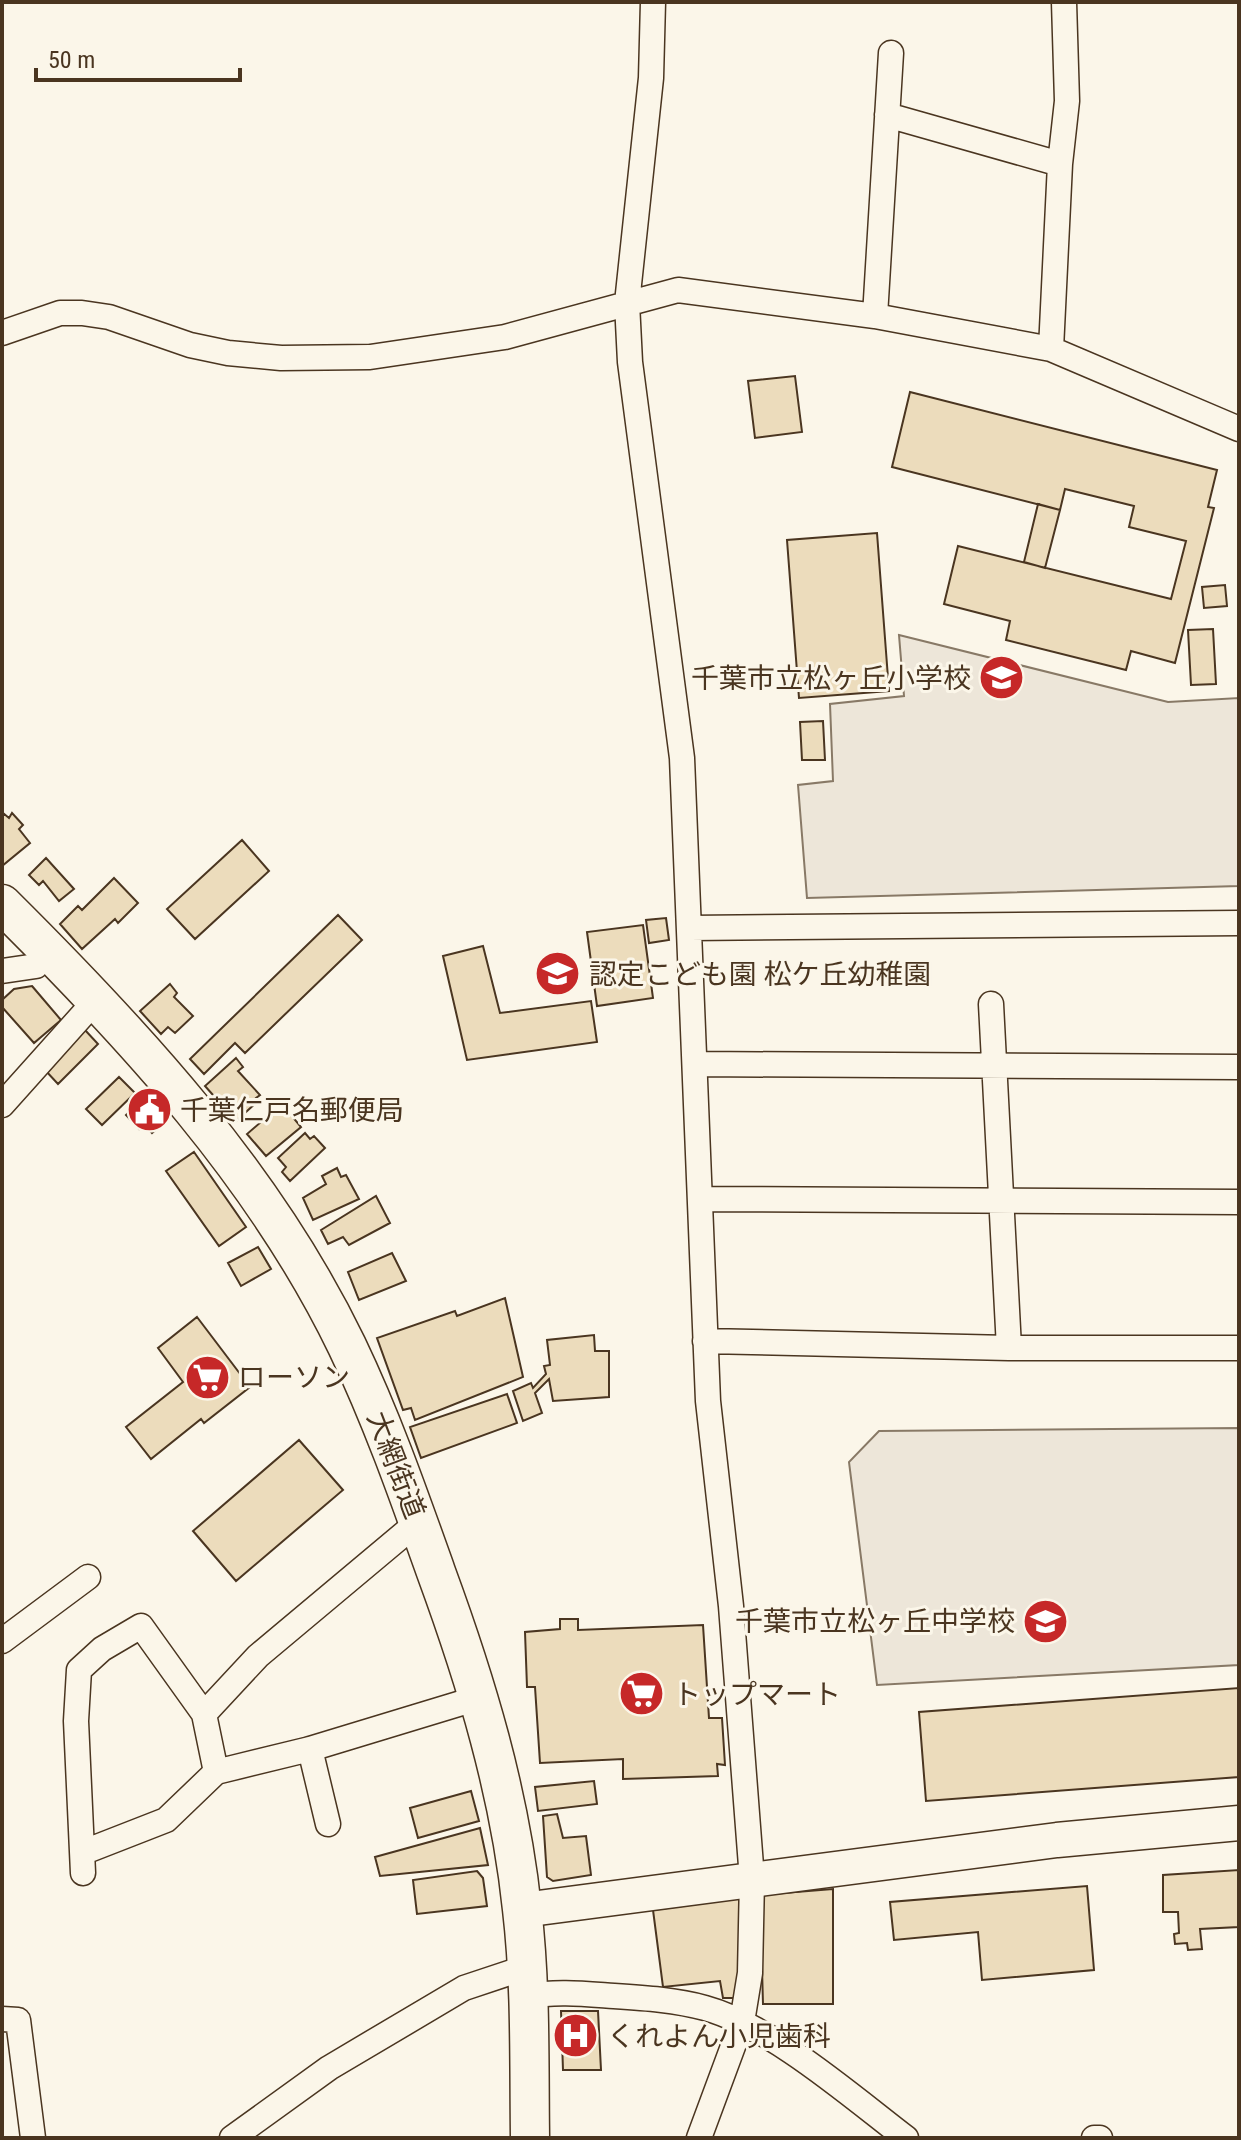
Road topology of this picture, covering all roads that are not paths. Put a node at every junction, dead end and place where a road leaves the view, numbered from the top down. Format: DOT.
graph roads {
  1 [pos="653,2"];
  2 [pos="1064,2"];
  3 [pos="891,53"];
  4 [pos="887,115"];
  5 [pos="1060,164"];
  6 [pos="627,303"];
  7 [pos="875,316"];
  8 [pos="2,333"];
  9 [pos="1051,349"];
  10 [pos="1239,429"];
  11 [pos="2,904"];
  12 [pos="1239,923"];
  13 [pos="690,928"];
  14 [pos="49,950"];
  15 [pos="2,971"];
  16 [pos="96,1000"];
  17 [pos="991,1004"];
  18 [pos="695,1064"];
  19 [pos="995,1064"];
  20 [pos="1239,1067"];
  21 [pos="2,1105"];
  22 [pos="700,1199"];
  23 [pos="1002,1201"];
  24 [pos="1239,1202"];
  25 [pos="705,1341"];
  26 [pos="1009,1348"];
  27 [pos="1239,1348"];
  28 [pos="418,1522"];
  29 [pos="88,1577"];
  30 [pos="2,1641"];
  31 [pos="478,1698"];
  32 [pos="204,1714"];
  33 [pos="310,1749"];
  34 [pos="216,1772"];
  35 [pos="1239,1823"];
  36 [pos="328,1824"];
  37 [pos="752,1879"];
  38 [pos="523,1910"];
  39 [pos="528,1982"];
  40 [pos="2,2019"];
  41 [pos="742,2022"];
  42 [pos="33,2138"];
  43 [pos="232,2138"];
  44 [pos="530,2138"];
  45 [pos="699,2138"];
  46 [pos="906,2138"];
  47 [pos="1094,2138"];
  48 [pos="1100,2138"];
  1 -- 6 [label="street"];
  2 -- 5 [label="street"];
  3 -- 4 [label="street"];
  4 -- 5 [label="street"];
  4 -- 7 [label="street"];
  5 -- 9 [label="street"];
  6 -- 7 [label="street"];
  6 -- 8 [label="street"];
  6 -- 13 [label="street"];
  7 -- 9 [label="street"];
  9 -- 10 [label="street"];
  11 -- 14 [label="main road, 大網街道"];
  12 -- 13 [label="street"];
  13 -- 18 [label="street"];
  14 -- 15 [label="street"];
  14 -- 16 [label="main road, 大網街道"];
  16 -- 21 [label="street"];
  16 -- 28 [label="main road, 大網街道"];
  17 -- 19 [label="street"];
  18 -- 19 [label="street"];
  18 -- 22 [label="street"];
  19 -- 20 [label="street"];
  19 -- 23 [label="street"];
  22 -- 23 [label="street"];
  22 -- 25 [label="street"];
  23 -- 24 [label="street"];
  23 -- 26 [label="street"];
  25 -- 26 [label="street"];
  25 -- 37 [label="street"];
  26 -- 27 [label="street"];
  28 -- 31 [label="main road, 大網街道"];
  28 -- 32 [label="street"];
  29 -- 30 [label="street"];
  31 -- 33 [label="street"];
  31 -- 38 [label="main road, 大網街道"];
  32 -- 34 [label="street"];
  32 -- 34 [label="street"];
  33 -- 34 [label="street"];
  33 -- 36 [label="street"];
  35 -- 37 [label="street"];
  37 -- 38 [label="street"];
  37 -- 41 [label="street"];
  38 -- 39 [label="main road, 大網街道"];
  39 -- 41 [label="street"];
  39 -- 43 [label="street"];
  39 -- 44 [label="main road, 大網街道"];
  40 -- 42 [label="street"];
  41 -- 45 [label="street"];
  41 -- 46 [label="street"];
  47 -- 48 [label="street"];
}
